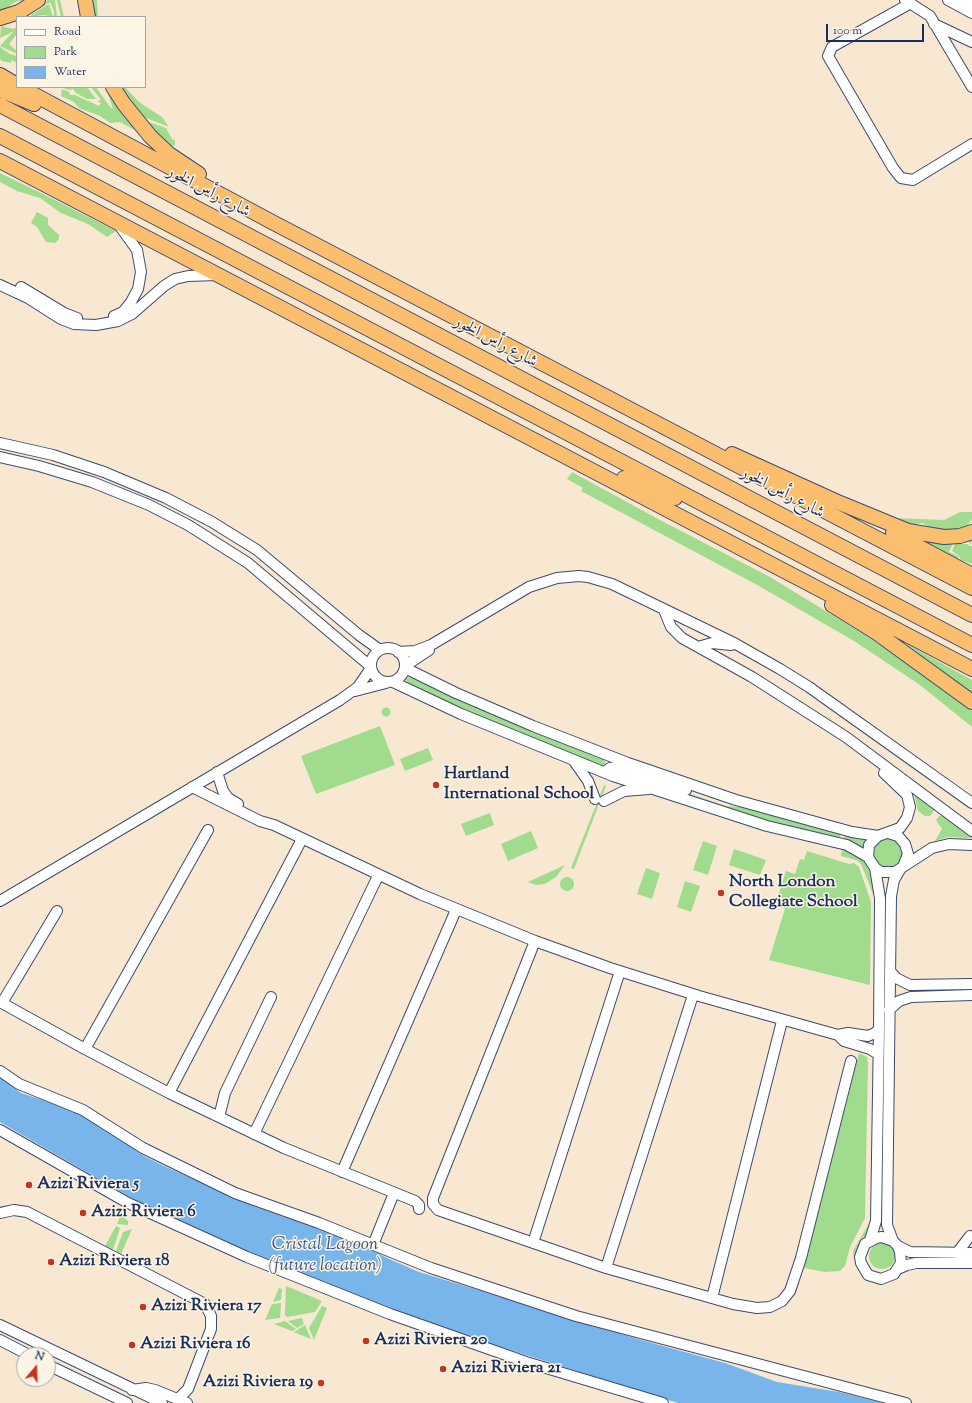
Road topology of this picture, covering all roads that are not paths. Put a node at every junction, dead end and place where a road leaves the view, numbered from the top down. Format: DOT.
graph roads {
  1 [pos="38,0"];
  2 [pos="85,0"];
  3 [pos="948,0"];
  4 [pos="963,0"];
  5 [pos="908,2"];
  6 [pos="972,5"];
  7 [pos="972,12"];
  8 [pos="88,16"];
  9 [pos="0,18"];
  10 [pos="934,24"];
  11 [pos="972,42"];
  12 [pos="0,76"];
  13 [pos="16,85"];
  14 [pos="972,87"];
  15 [pos="22,88"];
  16 [pos="114,88"];
  17 [pos="0,90"];
  18 [pos="0,105"];
  19 [pos="106,134"];
  20 [pos="0,136"];
  21 [pos="972,144"];
  22 [pos="0,160"];
  23 [pos="117,221"];
  24 [pos="272,222"];
  25 [pos="218,275"];
  26 [pos="0,279"];
  27 [pos="0,284"];
  28 [pos="688,441"];
  29 [pos="0,443"];
  30 [pos="556,452"];
  31 [pos="0,457"];
  32 [pos="840,503"];
  33 [pos="737,522"];
  34 [pos="972,532"];
  35 [pos="785,570"];
  36 [pos="940,571"];
  37 [pos="972,575"];
  38 [pos="591,579"];
  39 [pos="972,588"];
  40 [pos="972,593"];
  41 [pos="664,610"];
  42 [pos="972,615"];
  43 [pos="697,626"];
  44 [pos="682,638"];
  45 [pos="972,645"];
  46 [pos="698,647"];
  47 [pos="740,647"];
  48 [pos="380,650"];
  49 [pos="398,652"];
  50 [pos="370,667"];
  51 [pos="405,667"];
  52 [pos="972,669"];
  53 [pos="390,682"];
  54 [pos="353,691"];
  55 [pos="972,702"];
  56 [pos="874,759"];
  57 [pos="573,760"];
  58 [pos="613,766"];
  59 [pos="217,772"];
  60 [pos="192,787"];
  61 [pos="654,789"];
  62 [pos="972,803"];
  63 [pos="274,825"];
  64 [pos="208,830"];
  65 [pos="972,831"];
  66 [pos="888,833"];
  67 [pos="878,836"];
  68 [pos="302,839"];
  69 [pos="972,845"];
  70 [pos="868,857"];
  71 [pos="902,866"];
  72 [pos="875,868"];
  73 [pos="378,876"];
  74 [pos="0,901"];
  75 [pos="456,910"];
  76 [pos="57,911"];
  77 [pos="535,941"];
  78 [pos="890,971"];
  79 [pos="620,972"];
  80 [pos="972,984"];
  81 [pos="693,995"];
  82 [pos="972,995"];
  83 [pos="271,997"];
  84 [pos="1,1002"];
  85 [pos="889,1010"];
  86 [pos="782,1020"];
  87 [pos="879,1029"];
  88 [pos="838,1035"];
  89 [pos="85,1049"];
  90 [pos="878,1054"];
  91 [pos="851,1061"];
  92 [pos="0,1071"];
  93 [pos="169,1093"];
  94 [pos="219,1118"];
  95 [pos="0,1130"];
  96 [pos="254,1134"];
  97 [pos="342,1172"];
  98 [pos="394,1193"];
  99 [pos="418,1209"];
  100 [pos="0,1213"];
  101 [pos="970,1236"];
  102 [pos="870,1240"];
  103 [pos="533,1243"];
  104 [pos="895,1244"];
  105 [pos="373,1245"];
  106 [pos="972,1252"];
  107 [pos="957,1253"];
  108 [pos="972,1263"];
  109 [pos="606,1268"];
  110 [pos="898,1269"];
  111 [pos="712,1298"];
  112 [pos="0,1325"];
  113 [pos="0,1340"];
  114 [pos="16,1348"];
  115 [pos="56,1369"];
  116 [pos="132,1390"];
  117 [pos="182,1401"];
  118 [pos="127,1403"];
  119 [pos="162,1403"];
  120 [pos="663,1403"];
  121 [pos="906,1403"];
  1 -- 9 [label="highway"];
  2 -- 8 [label="highway"];
  3 -- 7 [label="street"];
  4 -- 6 [label="street"];
  5 -- 10 [label="street"];
  5 -- 21 [label="street"];
  10 -- 11 [label="street"];
  10 -- 14 [label="street"];
  12 -- 13 [label="highway"];
  15 -- 19 [label="highway"];
  16 -- 24 [label="highway"];
  17 -- 19 [label="highway"];
  18 -- 42 [label="highway, شارع رأس الخور"];
  19 -- 24 [label="highway"];
  20 -- 33 [label="highway"];
  22 -- 23 [label="highway"];
  23 -- 25 [label="highway"];
  23 -- 26 [label="street"];
  24 -- 28 [label="highway"];
  25 -- 27 [label="street"];
  25 -- 30 [label="highway"];
  28 -- 32 [label="highway"];
  28 -- 36 [label="highway"];
  29 -- 48 [label="street"];
  30 -- 33 [label="highway"];
  30 -- 35 [label="highway"];
  31 -- 50 [label="street"];
  32 -- 34 [label="highway"];
  32 -- 37 [label="highway"];
  33 -- 45 [label="highway"];
  35 -- 52 [label="highway"];
  35 -- 55 [label="highway"];
  36 -- 39 [label="highway"];
  36 -- 40 [label="highway"];
  38 -- 41 [label="street"];
  38 -- 49 [label="street"];
  38 -- 51 [label="street"];
  41 -- 43 [label="street"];
  41 -- 44 [label="street"];
  43 -- 44 [label="street"];
  43 -- 47 [label="street"];
  44 -- 46 [label="street"];
  46 -- 47 [label="street"];
  46 -- 56 [label="street"];
  47 -- 62 [label="street"];
  48 -- 49 [label="street"];
  48 -- 50 [label="street"];
  49 -- 51 [label="street"];
  50 -- 53 [label="street"];
  50 -- 54 [label="street"];
  51 -- 53 [label="street"];
  51 -- 58 [label="street"];
  53 -- 54 [label="street"];
  53 -- 57 [label="street"];
  54 -- 59 [label="street"];
  56 -- 65 [label="street"];
  56 -- 66 [label="street"];
  57 -- 58 [label="street"];
  57 -- 61 [label="street"];
  58 -- 61 [label="street"];
  58 -- 67 [label="street"];
  59 -- 60 [label="street"];
  59 -- 63 [label="street"];
  60 -- 63 [label="street"];
  60 -- 74 [label="street"];
  61 -- 70 [label="street"];
  63 -- 68 [label="street"];
  64 -- 89 [label="street"];
  66 -- 67 [label="street"];
  66 -- 71 [label="street"];
  67 -- 70 [label="street"];
  68 -- 73 [label="street"];
  68 -- 93 [label="street"];
  69 -- 71 [label="street"];
  70 -- 72 [label="street"];
  71 -- 72 [label="street"];
  71 -- 78 [label="street"];
  72 -- 87 [label="street"];
  73 -- 75 [label="street"];
  73 -- 96 [label="street"];
  75 -- 77 [label="street"];
  75 -- 97 [label="street"];
  76 -- 84 [label="street"];
  77 -- 79 [label="street"];
  77 -- 103 [label="street"];
  78 -- 80 [label="street"];
  78 -- 85 [label="street"];
  79 -- 81 [label="street"];
  79 -- 103 [label="street"];
  81 -- 86 [label="street"];
  81 -- 109 [label="street"];
  82 -- 85 [label="street"];
  83 -- 94 [label="street"];
  84 -- 89 [label="street"];
  85 -- 104 [label="street"];
  86 -- 88 [label="street"];
  86 -- 111 [label="street"];
  87 -- 88 [label="street"];
  87 -- 90 [label="street"];
  88 -- 90 [label="street"];
  89 -- 93 [label="street"];
  90 -- 102 [label="street"];
  91 -- 111 [label="street"];
  92 -- 105 [label="street"];
  93 -- 94 [label="street"];
  94 -- 96 [label="street"];
  95 -- 120 [label="street"];
  96 -- 97 [label="street"];
  97 -- 98 [label="street"];
  98 -- 99 [label="street"];
  98 -- 105 [label="street"];
  100 -- 117 [label="street"];
  101 -- 107 [label="street"];
  102 -- 104 [label="street"];
  102 -- 110 [label="street"];
  103 -- 109 [label="street"];
  104 -- 107 [label="street"];
  104 -- 110 [label="street"];
  105 -- 121 [label="street"];
  106 -- 107 [label="street"];
  108 -- 110 [label="street"];
  109 -- 111 [label="street"];
  112 -- 116 [label="street"];
  113 -- 114 [label="street"];
  115 -- 118 [label="street"];
  116 -- 117 [label="street"];
  116 -- 119 [label="street"];
}
